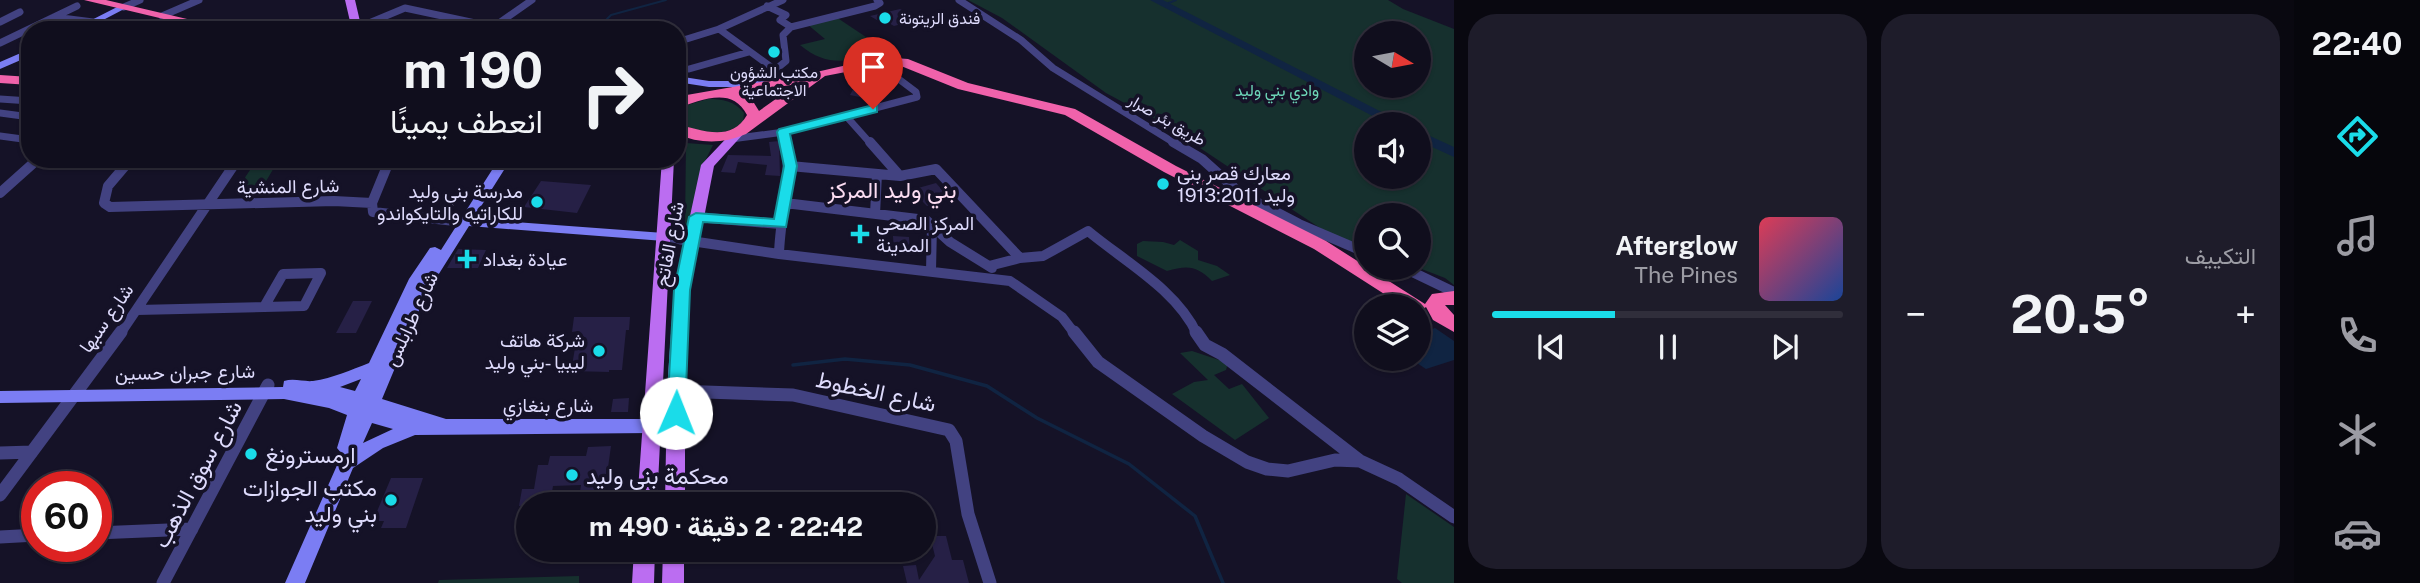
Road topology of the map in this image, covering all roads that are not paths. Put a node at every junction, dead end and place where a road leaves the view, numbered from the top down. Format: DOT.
graph roads {
  1 [pos="90,0"];
  2 [pos="141,0"];
  3 [pos="199,0"];
  4 [pos="350,0"];
  5 [pos="532,0"];
  6 [pos="783,0"];
  7 [pos="877,0"];
  8 [pos="959,0"];
  9 [pos="416,2"];
  10 [pos="77,6"];
  11 [pos="767,6"];
  12 [pos="124,7"];
  13 [pos="405,8"];
  14 [pos="20,12"];
  15 [pos="162,16"];
  16 [pos="54,17"];
  17 [pos="45,21"];
  18 [pos="85,21"];
  19 [pos="95,21"];
  20 [pos="186,21"];
  21 [pos="355,21"];
  22 [pos="375,21"];
  23 [pos="461,21"];
  24 [pos="501,21"];
  25 [pos="0,22"];
  26 [pos="791,27"];
  27 [pos="719,29"];
  28 [pos="0,32"];
  29 [pos="21,32"];
  30 [pos="17,34"];
  31 [pos="21,35"];
  32 [pos="686,39"];
  33 [pos="0,43"];
  34 [pos="749,52"];
  35 [pos="21,56"];
  36 [pos="0,66"];
  37 [pos="689,69"];
  38 [pos="901,69"];
  39 [pos="775,70"];
  40 [pos="813,77"];
  41 [pos="0,79"];
  42 [pos="21,80"];
  43 [pos="686,80"];
  44 [pos="789,80"];
  45 [pos="766,84"];
  46 [pos="702,95"];
  47 [pos="686,97"];
  48 [pos="0,99"];
  49 [pos="21,101"];
  50 [pos="686,101"];
  51 [pos="0,113"];
  52 [pos="21,116"];
  53 [pos="846,116"];
  54 [pos="745,128"];
  55 [pos="686,131"];
  56 [pos="784,132"];
  57 [pos="0,136"];
  58 [pos="21,139"];
  59 [pos="790,166"];
  60 [pos="27,168"];
  61 [pos="123,168"];
  62 [pos="232,168"];
  63 [pos="387,168"];
  64 [pos="490,168"];
  65 [pos="498,168"];
  66 [pos="668,168"];
  67 [pos="877,174"];
  68 [pos="900,176"];
  69 [pos="2,189"];
  70 [pos="785,203"];
  71 [pos="205,206"];
  72 [pos="375,208"];
  73 [pos="875,214"];
  74 [pos="696,217"];
  75 [pos="459,222"];
  76 [pos="780,224"];
  77 [pos="932,225"];
  78 [pos="664,237"];
  79 [pos="692,242"];
  80 [pos="1354,248"];
  81 [pos="779,254"];
  82 [pos="1020,258"];
  83 [pos="989,266"];
  84 [pos="931,271"];
  85 [pos="1418,280"];
  86 [pos="1010,281"];
  87 [pos="1441,300"];
  88 [pos="658,305"];
  89 [pos="264,307"];
  90 [pos="680,307"];
  91 [pos="136,310"];
  92 [pos="1452,324"];
  93 [pos="374,367"];
  94 [pos="381,385"];
  95 [pos="313,386"];
  96 [pos="266,388"];
  97 [pos="676,391"];
  98 [pos="75,395"];
  99 [pos="0,397"];
  100 [pos="338,405"];
  101 [pos="364,407"];
  102 [pos="393,408"];
  103 [pos="444,426"];
  104 [pos="652,426"];
  105 [pos="414,428"];
  106 [pos="348,437"];
  107 [pos="32,452"];
  108 [pos="0,453"];
  109 [pos="1360,461"];
  110 [pos="346,464"];
  111 [pos="334,489"];
  112 [pos="648,492"];
  113 [pos="675,492"];
  114 [pos="0,495"];
  115 [pos="1454,517"];
  116 [pos="192,529"];
  117 [pos="112,532"];
  118 [pos="21,536"];
  119 [pos="0,537"];
  120 [pos="644,562"];
  121 [pos="674,562"];
  122 [pos="163,583"];
  123 [pos="295,583"];
  124 [pos="643,583"];
  125 [pos="673,583"];
  126 [pos="990,583"];
  1 -- 12 [label="highway"];
  2 -- 12 [label="street"];
  3 -- 15 [label="street"];
  4 -- 21 [label="main road"];
  5 -- 24 [label="street"];
  6 -- 11 [label="street"];
  7 -- 26 [label="street"];
  8 -- 80 [label="street, طريق بئر صرار"];
  9 -- 13 [label="street"];
  10 -- 16 [label="street"];
  11 -- 26 [label="street"];
  11 -- 27 [label="street"];
  12 -- 15 [label="highway"];
  12 -- 19 [label="main road"];
  13 -- 22 [label="street"];
  13 -- 23 [label="street"];
  14 -- 25 [label="street"];
  15 -- 20 [label="highway"];
  16 -- 17 [label="street"];
  16 -- 18 [label="street"];
  26 -- 39 [label="street"];
  27 -- 32 [label="street"];
  27 -- 34 [label="street"];
  28 -- 30 [label="street"];
  29 -- 30 [label="street"];
  30 -- 31 [label="street"];
  30 -- 33 [label="street"];
  34 -- 37 [label="street"];
  34 -- 39 [label="street"];
  35 -- 36 [label="main road"];
  38 -- 40 [label="highway"];
  38 -- 53 [label="street"];
  38 -- 87 [label="highway"];
  39 -- 44 [label="street"];
  40 -- 44 [label="highway"];
  40 -- 54 [label="highway"];
  41 -- 42 [label="highway"];
  43 -- 45 [label="main road"];
  44 -- 45 [label="highway"];
  45 -- 46 [label="highway"];
  46 -- 47 [label="highway"];
  46 -- 50 [label="highway"];
  46 -- 54 [label="highway"];
  48 -- 49 [label="street"];
  51 -- 52 [label="street"];
  53 -- 56 [label="street"];
  53 -- 68 [label="street"];
  54 -- 55 [label="highway"];
  54 -- 56 [label="street"];
  54 -- 56 [label="street"];
  54 -- 74 [label="main road, شارع الفاتح"];
  56 -- 59 [label="street"];
  57 -- 58 [label="street"];
  59 -- 67 [label="street"];
  59 -- 70 [label="street"];
  60 -- 69 [label="street"];
  61 -- 71 [label="street, شارع المنشية"];
  62 -- 71 [label="street, شارع سبها"];
  63 -- 72 [label="street"];
  64 -- 75 [label="main road, شارع طرابلس"];
  65 -- 75 [label="main road, شارع طرابلس"];
  66 -- 78 [label="main road, شارع الفاتح"];
  67 -- 68 [label="street"];
  67 -- 73 [label="street"];
  68 -- 82 [label="street"];
  70 -- 73 [label="street"];
  70 -- 76 [label="street"];
  71 -- 72 [label="street, شارع المنشية"];
  71 -- 91 [label="street, شارع سبها"];
  72 -- 75 [label="street, شارع المنشية"];
  73 -- 77 [label="street"];
  74 -- 76 [label="street"];
  74 -- 79 [label="main road, شارع الفاتح"];
  75 -- 78 [label="main road"];
  75 -- 93 [label="main road, شارع طرابلس"];
  75 -- 94 [label="main road, شارع طرابلس"];
  76 -- 81 [label="street"];
  77 -- 83 [label="street"];
  77 -- 84 [label="street"];
  78 -- 79 [label="street"];
  78 -- 88 [label="main road, شارع الفاتح"];
  79 -- 81 [label="street"];
  79 -- 90 [label="main road, شارع الفاتح"];
  81 -- 84 [label="street"];
  82 -- 83 [label="street"];
  82 -- 109 [label="street"];
  83 -- 86 [label="street"];
  84 -- 86 [label="street"];
  85 -- 87 [label="street"];
  86 -- 109 [label="street"];
  87 -- 92 [label="highway"];
  88 -- 90 [label="main road"];
  88 -- 104 [label="main road, شارع الفاتح"];
  89 -- 89 [label="street"];
  89 -- 91 [label="street"];
  90 -- 97 [label="main road, شارع الفاتح"];
  91 -- 98 [label="street, شارع سبها"];
  93 -- 95 [label="main road"];
  93 -- 101 [label="main road, شارع طرابلس"];
  94 -- 101 [label="main road, شارع طرابلس"];
  94 -- 102 [label="main road"];
  95 -- 96 [label="main road"];
  95 -- 101 [label="main road"];
  96 -- 98 [label="main road, شارع جبران حسين"];
  96 -- 100 [label="main road, شارع جبران حسين"];
  96 -- 116 [label="street, شارع سوق الذهب"];
  97 -- 113 [label="main road, شارع الفاتح"];
  97 -- 126 [label="street, شارع الخطوط"];
  98 -- 99 [label="main road, شارع جبران حسين"];
  98 -- 107 [label="street, شارع سبها"];
  100 -- 101 [label="main road, شارع جبران حسين"];
  100 -- 106 [label="main road"];
  101 -- 102 [label="main road"];
  101 -- 105 [label="main road"];
  101 -- 106 [label="main road, شارع طرابلس"];
  101 -- 110 [label="main road, شارع طرابلس"];
  102 -- 103 [label="main road"];
  103 -- 104 [label="main road, شارع بنغازي"];
  103 -- 105 [label="main road, شارع بنغازي"];
  104 -- 112 [label="main road, شارع الفاتح"];
  105 -- 110 [label="main road"];
  106 -- 111 [label="main road, شارع طرابلس"];
  107 -- 108 [label="street"];
  107 -- 114 [label="street, شارع سبها"];
  109 -- 115 [label="street"];
  110 -- 111 [label="main road, شارع طرابلس"];
  111 -- 123 [label="main road, شارع طرابلس"];
  116 -- 117 [label="street"];
  116 -- 122 [label="street, شارع سوق الذهب"];
  118 -- 119 [label="street"];
  120 -- 124 [label="main road"];
  121 -- 125 [label="main road"];
}
